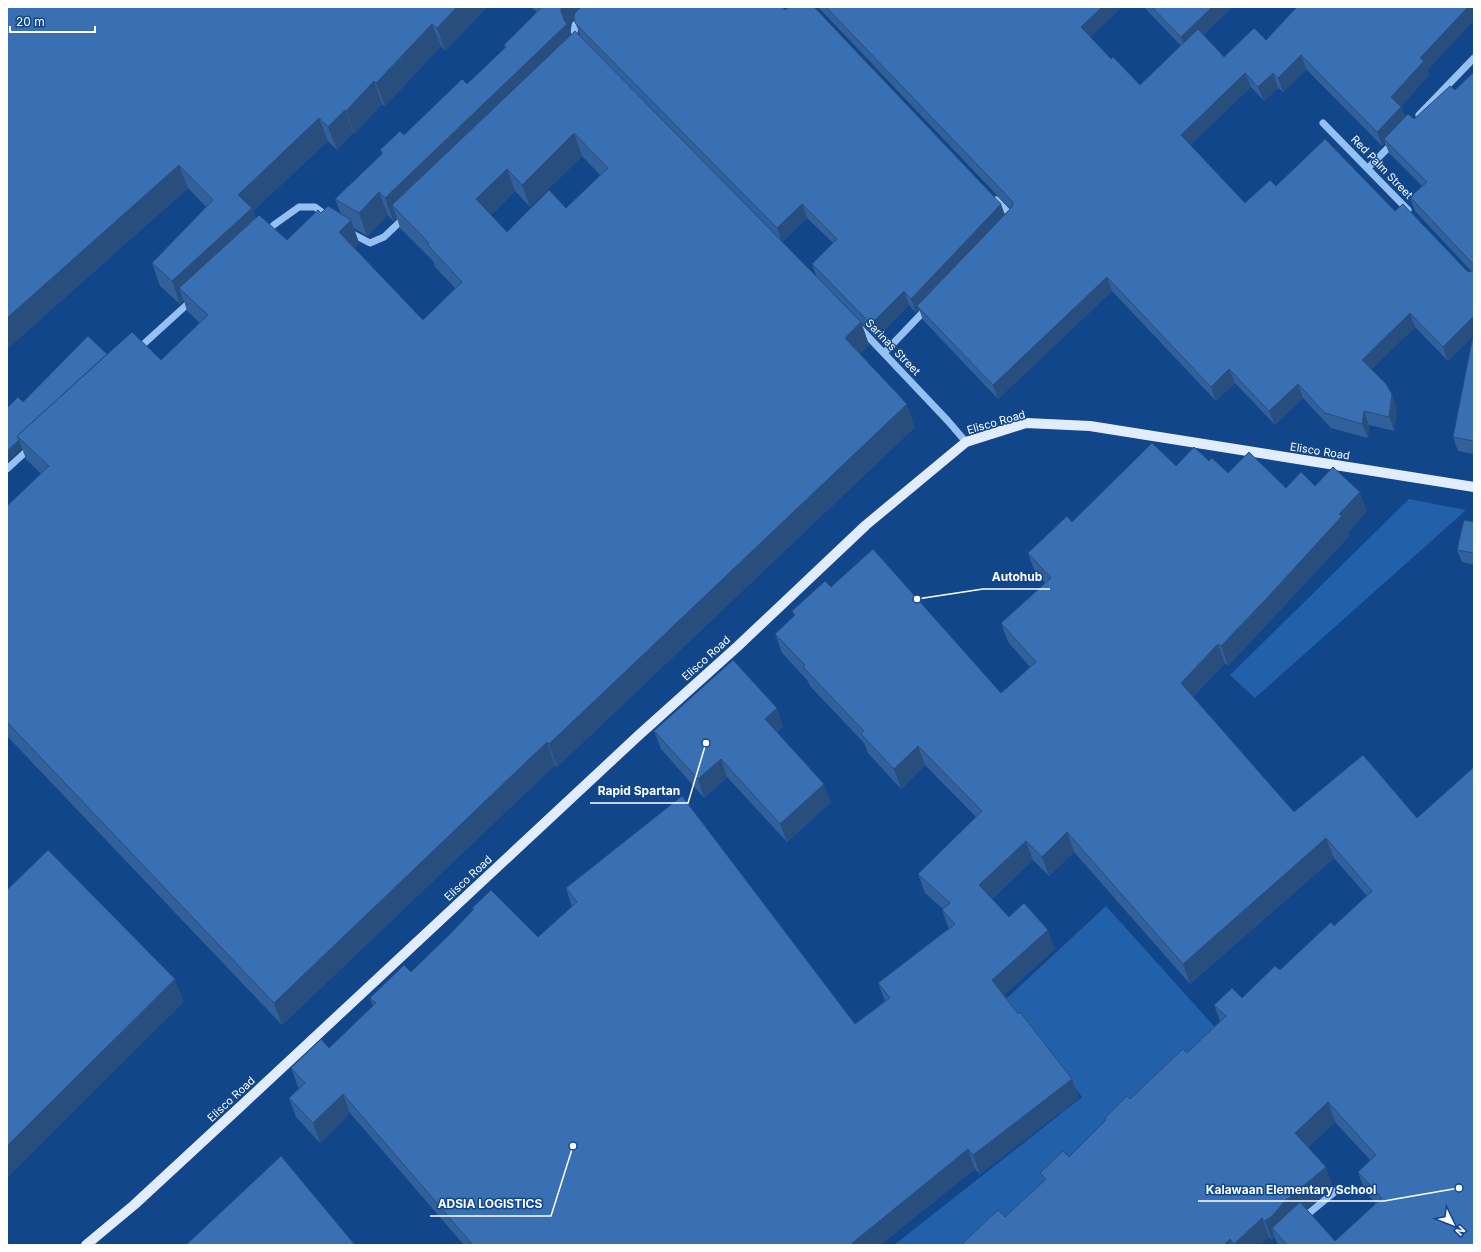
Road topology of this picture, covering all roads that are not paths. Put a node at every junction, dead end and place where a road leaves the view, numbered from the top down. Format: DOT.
graph roads {
  1 [pos="594,7"];
  2 [pos="583,47"];
  3 [pos="1474,58"];
  4 [pos="1416,118"];
  5 [pos="1323,123"];
  6 [pos="1400,135"];
  7 [pos="1368,168"];
  8 [pos="991,196"];
  9 [pos="412,210"];
  10 [pos="1411,213"];
  11 [pos="1008,224"];
  12 [pos="257,240"];
  13 [pos="199,293"];
  14 [pos="932,302"];
  15 [pos="856,324"];
  16 [pos="134,352"];
  17 [pos="884,353"];
  18 [pos="966,442"];
  19 [pos="34,444"];
  20 [pos="7,469"];
  21 [pos="1474,487"];
  22 [pos="1337,1190"];
  23 [pos="1299,1222"];
  24 [pos="86,1245"];
  1 -- 2 [label="street"];
  3 -- 4 [label="street"];
  5 -- 7 [label="street, Red Palm Street"];
  6 -- 7 [label="street"];
  7 -- 10 [label="street, Red Palm Street"];
  8 -- 11 [label="street"];
  9 -- 12 [label="street"];
  13 -- 16 [label="street"];
  14 -- 17 [label="street"];
  15 -- 17 [label="street, Sarinas Street"];
  17 -- 18 [label="street, Sarinas Street"];
  18 -- 21 [label="main road, Elisco Road"];
  18 -- 24 [label="main road, Elisco Road"];
  19 -- 20 [label="street"];
  22 -- 23 [label="street"];
}
